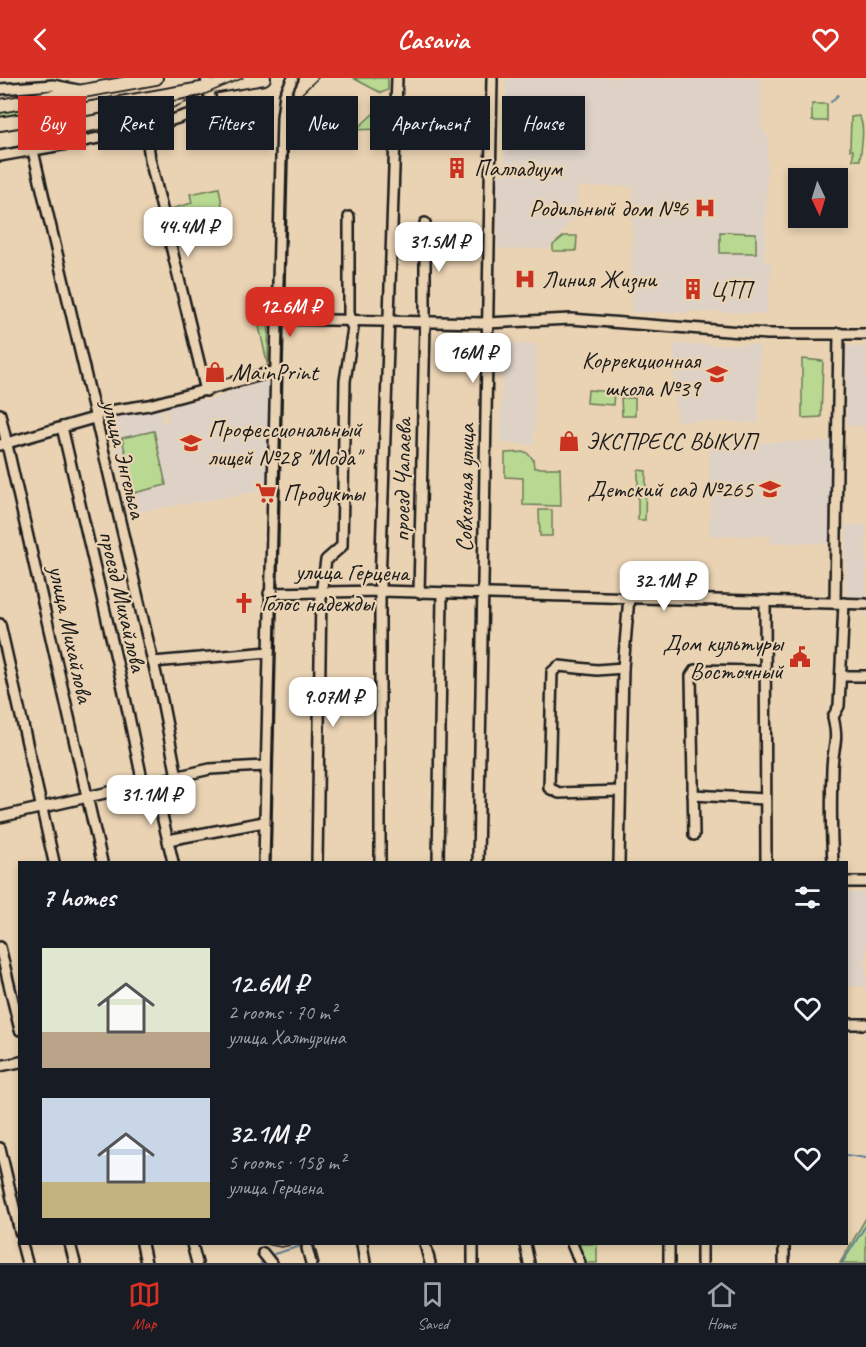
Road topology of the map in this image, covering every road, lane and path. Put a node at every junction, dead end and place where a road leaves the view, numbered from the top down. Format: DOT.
graph roads {
  1 [pos="156,78"];
  2 [pos="264,78"];
  3 [pos="293,78"];
  4 [pos="397,78"];
  5 [pos="492,78"];
  6 [pos="207,83"];
  7 [pos="0,89"];
  8 [pos="83,91"];
  9 [pos="84,96"];
  10 [pos="0,106"];
  11 [pos="86,109"];
  12 [pos="174,119"];
  13 [pos="18,121"];
  14 [pos="0,124"];
  15 [pos="98,138"];
  16 [pos="149,150"];
  17 [pos="33,151"];
  18 [pos="0,156"];
  19 [pos="350,217"];
  20 [pos="425,223"];
  21 [pos="276,319"];
  22 [pos="349,320"];
  23 [pos="390,322"];
  24 [pos="425,323"];
  25 [pos="487,323"];
  26 [pos="839,333"];
  27 [pos="866,334"];
  28 [pos="276,371"];
  29 [pos="206,391"];
  30 [pos="0,414"];
  31 [pos="94,418"];
  32 [pos="62,427"];
  33 [pos="4,444"];
  34 [pos="381,591"];
  35 [pos="270,593"];
  36 [pos="321,593"];
  37 [pos="418,593"];
  38 [pos="484,593"];
  39 [pos="442,594"];
  40 [pos="629,597"];
  41 [pos="765,601"];
  42 [pos="840,602"];
  43 [pos="866,604"];
  44 [pos="0,624"];
  45 [pos="269,652"];
  46 [pos="153,662"];
  47 [pos="623,668"];
  48 [pos="765,671"];
  49 [pos="841,676"];
  50 [pos="866,676"];
  51 [pos="265,766"];
  52 [pos="177,777"];
  53 [pos="154,782"];
  54 [pos="143,784"];
  55 [pos="620,792"];
  56 [pos="693,795"];
  57 [pos="87,797"];
  58 [pos="765,798"];
  59 [pos="43,808"];
  60 [pos="0,817"];
  61 [pos="264,822"];
  62 [pos="694,836"];
  63 [pos="168,840"];
  64 [pos="54,861"];
  65 [pos="102,861"];
  66 [pos="173,861"];
  67 [pos="264,861"];
  68 [pos="317,861"];
  69 [pos="380,861"];
  70 [pos="438,861"];
  71 [pos="478,861"];
  72 [pos="618,861"];
  73 [pos="766,861"];
  74 [pos="833,861"];
  75 [pos="848,882"];
  76 [pos="866,882"];
  77 [pos="0,947"];
  78 [pos="18,1022"];
  79 [pos="866,1023"];
  80 [pos="848,1024"];
  81 [pos="18,1062"];
  82 [pos="0,1066"];
  83 [pos="0,1148"];
  84 [pos="18,1224"];
  85 [pos="22,1245"];
  86 [pos="70,1245"];
  87 [pos="142,1245"];
  88 [pos="192,1245"];
  89 [pos="362,1245"];
  90 [pos="425,1245"];
  91 [pos="473,1245"];
  92 [pos="525,1245"];
  93 [pos="572,1245"];
  94 [pos="669,1245"];
  95 [pos="702,1245"];
  96 [pos="784,1245"];
  97 [pos="308,1248"];
  98 [pos="263,1253"];
  99 [pos="27,1263"];
  100 [pos="75,1263"];
  101 [pos="146,1263"];
  102 [pos="196,1263"];
  103 [pos="271,1263"];
  104 [pos="311,1263"];
  105 [pos="366,1263"];
  106 [pos="430,1263"];
  107 [pos="473,1263"];
  108 [pos="529,1263"];
  109 [pos="580,1263"];
  110 [pos="669,1263"];
  111 [pos="702,1263"];
  112 [pos="784,1263"];
  1 -- 8 [label="main road"];
  2 -- 6 [label="main road"];
  3 -- 21 [label="street"];
  4 -- 23 [label="street"];
  5 -- 25 [label="street, Совхозная улица"];
  6 -- 11 [label="main road"];
  6 -- 12 [label="street"];
  7 -- 8 [label="street"];
  8 -- 9 [label="main road"];
  8 -- 10 [label="main road"];
  13 -- 14 [label="main road"];
  15 -- 17 [label="street"];
  16 -- 29 [label="street"];
  17 -- 18 [label="street"];
  17 -- 31 [label="street, улица Энгельса"];
  19 -- 22 [label="street"];
  20 -- 24 [label="street, проезд Чапаева"];
  21 -- 22 [label="street"];
  21 -- 28 [label="street"];
  22 -- 23 [label="street"];
  22 -- 36 [label="street"];
  23 -- 24 [label="street"];
  23 -- 34 [label="street"];
  24 -- 25 [label="street"];
  24 -- 37 [label="street, проезд Чапаева"];
  25 -- 26 [label="street"];
  25 -- 38 [label="street, Совхозная улица"];
  26 -- 27 [label="street"];
  26 -- 42 [label="street"];
  28 -- 29 [label="street"];
  28 -- 35 [label="street"];
  29 -- 31 [label="street"];
  30 -- 33 [label="street, улица Михайлова"];
  31 -- 32 [label="street"];
  31 -- 46 [label="street, улица Энгельса"];
  32 -- 33 [label="street"];
  32 -- 54 [label="street, проезд Михайлова"];
  33 -- 57 [label="street, улица Михайлова"];
  34 -- 36 [label="street, улица Герцена"];
  34 -- 37 [label="street, улица Герцена"];
  34 -- 69 [label="street"];
  35 -- 36 [label="street, улица Герцена"];
  35 -- 45 [label="street"];
  36 -- 68 [label="street"];
  37 -- 39 [label="street, улица Герцена"];
  38 -- 39 [label="street, улица Герцена"];
  38 -- 40 [label="street, улица Герцена"];
  38 -- 71 [label="street, Совхозная улица"];
  39 -- 70 [label="street"];
  40 -- 41 [label="street, улица Герцена"];
  40 -- 47 [label="street"];
  41 -- 42 [label="street, улица Герцена"];
  41 -- 48 [label="street"];
  42 -- 43 [label="street, улица Герцена"];
  42 -- 49 [label="street"];
  44 -- 59 [label="street"];
  45 -- 46 [label="street"];
  45 -- 51 [label="street"];
  46 -- 52 [label="street, улица Энгельса"];
  47 -- 55 [label="street"];
  47 -- 55 [label="street"];
  48 -- 56 [label="street"];
  48 -- 58 [label="street"];
  49 -- 50 [label="street"];
  49 -- 74 [label="street"];
  51 -- 52 [label="street"];
  51 -- 61 [label="street"];
  52 -- 53 [label="street"];
  53 -- 54 [label="street"];
  53 -- 63 [label="street"];
  54 -- 57 [label="street"];
  55 -- 72 [label="street"];
  56 -- 58 [label="street"];
  56 -- 62 [label="street"];
  57 -- 59 [label="street"];
  57 -- 65 [label="street, улица Михайлова"];
  58 -- 73 [label="street"];
  59 -- 60 [label="street"];
  59 -- 64 [label="street"];
  61 -- 63 [label="street"];
  61 -- 67 [label="street"];
  63 -- 66 [label="street"];
  75 -- 76 [label="street"];
  77 -- 78 [label="street"];
  79 -- 80 [label="street"];
  81 -- 82 [label="street"];
  83 -- 84 [label="street"];
  85 -- 99 [label="street"];
  86 -- 100 [label="street"];
  87 -- 101 [label="street"];
  88 -- 102 [label="street"];
  89 -- 105 [label="street"];
  90 -- 106 [label="street"];
  91 -- 107 [label="street"];
  92 -- 108 [label="street"];
  93 -- 109 [label="street"];
  94 -- 110 [label="street"];
  95 -- 111 [label="street"];
  96 -- 112 [label="street"];
  97 -- 104 [label="street"];
  98 -- 103 [label="street"];
}
